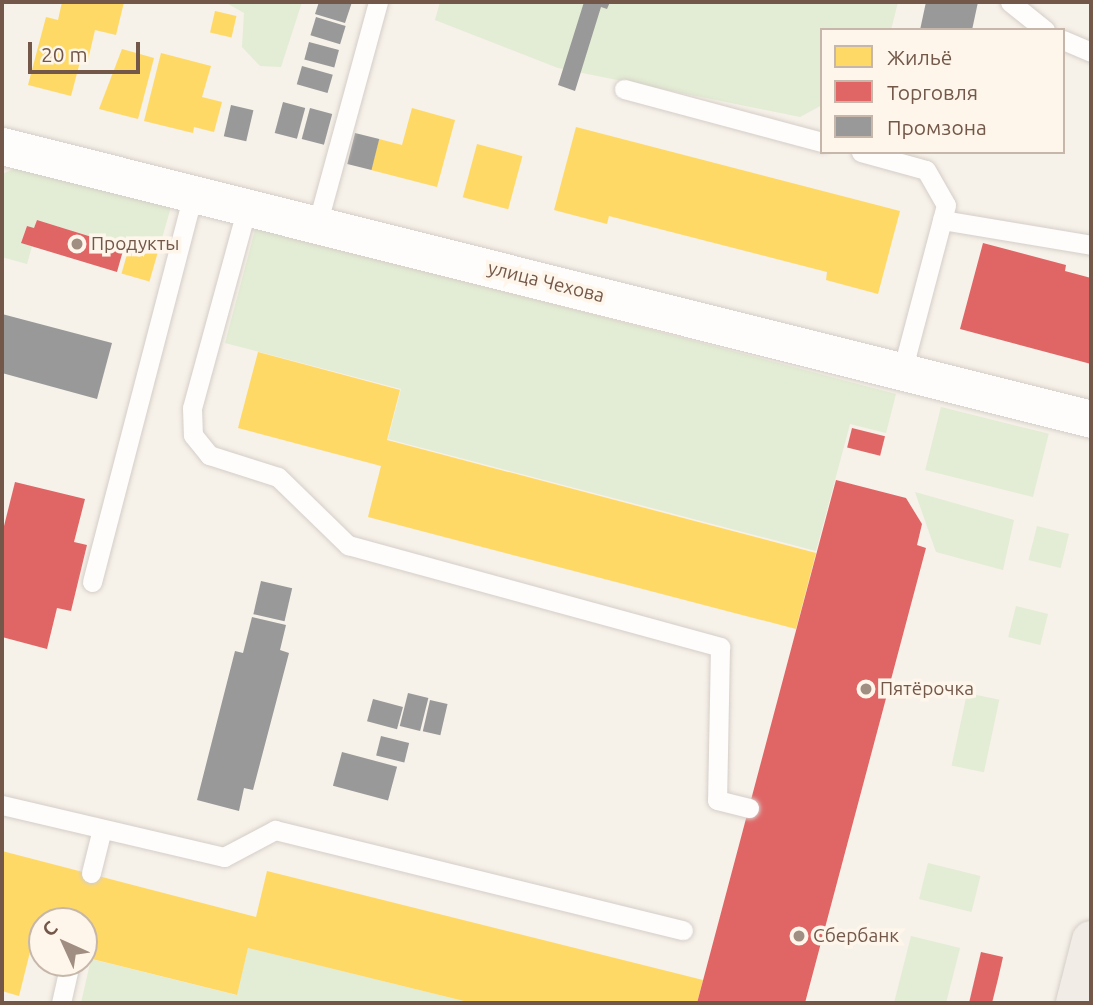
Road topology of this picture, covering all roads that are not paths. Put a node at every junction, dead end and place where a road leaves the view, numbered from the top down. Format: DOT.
graph roads {
  1 [pos="378,2"];
  2 [pos="1010,2"];
  3 [pos="1042,28"];
  4 [pos="1065,41"];
  5 [pos="1091,52"];
  6 [pos="624,89"];
  7 [pos="820,141"];
  8 [pos="2,146"];
  9 [pos="868,154"];
  10 [pos="193,194"];
  11 [pos="247,207"];
  12 [pos="942,219"];
  13 [pos="317,225"];
  14 [pos="1091,245"];
  15 [pos="902,372"];
  16 [pos="1091,419"];
  17 [pos="92,582"];
  18 [pos="2,805"];
  19 [pos="749,808"];
  20 [pos="102,829"];
  21 [pos="91,873"];
  22 [pos="683,929"];
  23 [pos="1091,940"];
  24 [pos="67,977"];
  25 [pos="61,1003"];
  26 [pos="1075,1003"];
  1 -- 13 [label="lane"];
  2 -- 3 [label="lane"];
  4 -- 5 [label="lane"];
  6 -- 7 [label="lane"];
  8 -- 10 [label="street, улица Чехова"];
  9 -- 12 [label="lane"];
  10 -- 11 [label="street, улица Чехова"];
  10 -- 17 [label="lane"];
  11 -- 13 [label="street, улица Чехова"];
  11 -- 19 [label="lane"];
  12 -- 14 [label="lane"];
  12 -- 15 [label="lane"];
  13 -- 15 [label="street, улица Чехова"];
  15 -- 16 [label="street, улица Чехова"];
  18 -- 20 [label="lane"];
  20 -- 21 [label="lane"];
  20 -- 22 [label="lane"];
  23 -- 26 [label="main road"];
  24 -- 25 [label="lane"];
}
